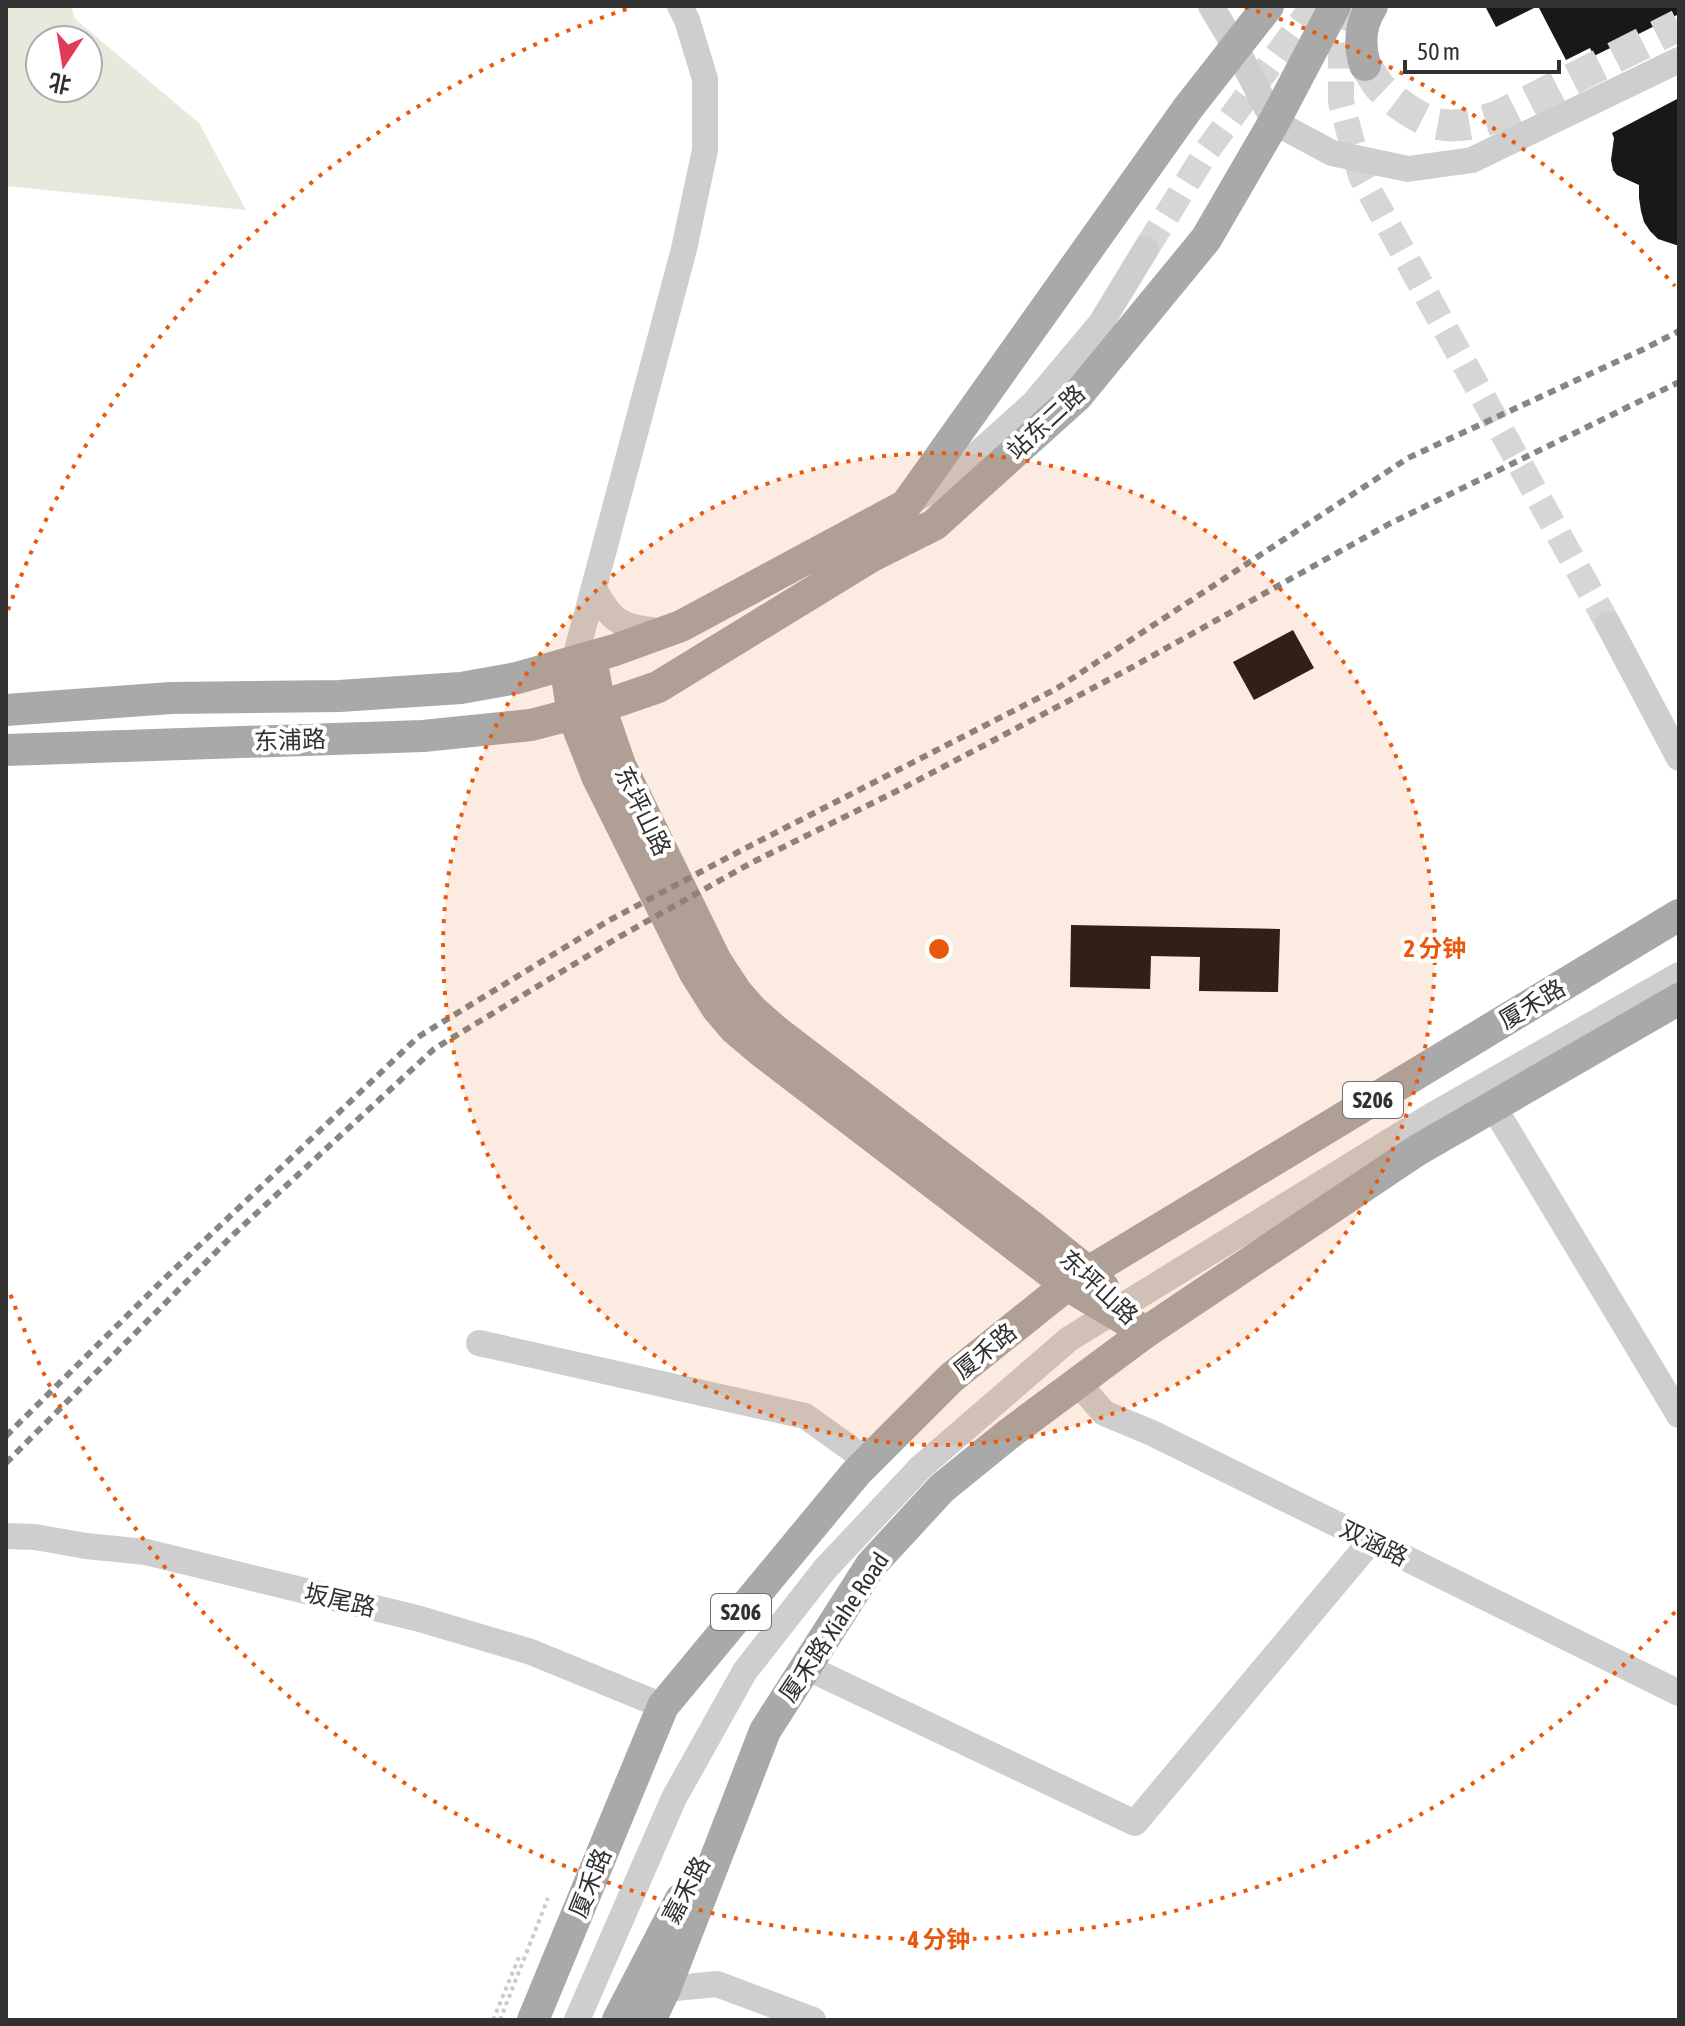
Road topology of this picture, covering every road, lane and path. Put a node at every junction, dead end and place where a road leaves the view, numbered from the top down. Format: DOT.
graph roads {
  1 [pos="680,6"];
  2 [pos="1211,6"];
  3 [pos="1268,6"];
  4 [pos="1335,6"];
  5 [pos="1372,6"];
  6 [pos="1236,48"];
  7 [pos="1679,60"];
  8 [pos="1365,65"];
  9 [pos="1274,122"];
  10 [pos="1146,249"];
  11 [pos="906,505"];
  12 [pos="594,588"];
  13 [pos="1608,624"];
  14 [pos="663,632"];
  15 [pos="577,661"];
  16 [pos="599,707"];
  17 [pos="6,710"];
  18 [pos="6,750"];
  19 [pos="1679,758"];
  20 [pos="1679,915"];
  21 [pos="1679,975"];
  22 [pos="1679,999"];
  23 [pos="1493,1106"];
  24 [pos="1078,1278"];
  25 [pos="1146,1332"];
  26 [pos="479,1343"];
  27 [pos="1078,1383"];
  28 [pos="1679,1415"];
  29 [pos="868,1461"];
  30 [pos="6,1536"];
  31 [pos="1371,1541"];
  32 [pos="806,1667"];
  33 [pos="1679,1693"];
  34 [pos="663,1706"];
  35 [pos="754,1760"];
  36 [pos="548,1898"];
  37 [pos="522,1958"];
  38 [pos="665,1989"];
  39 [pos="493,2020"];
  40 [pos="500,2020"];
  41 [pos="533,2020"];
  42 [pos="577,2020"];
  43 [pos="618,2020"];
  44 [pos="650,2020"];
  45 [pos="813,2020"];
  1 -- 12 [label="street"];
  2 -- 6 [label="street"];
  3 -- 6 [label="main road"];
  4 -- 9 [label="main road, 站东二路"];
  5 -- 8 [label="main road"];
  6 -- 9 [label="street"];
  6 -- 11 [label="main road"];
  7 -- 9 [label="street"];
  9 -- 16 [label="main road, 站东二路"];
  10 -- 11 [label="street"];
  11 -- 14 [label="main road, 东浦路"];
  12 -- 14 [label="street"];
  12 -- 15 [label="street"];
  13 -- 19 [label="street"];
  14 -- 15 [label="main road, 东浦路"];
  15 -- 16 [label="main road, 东坪山路"];
  15 -- 17 [label="main road, 东浦路"];
  16 -- 18 [label="main road, 东浦路"];
  16 -- 24 [label="main road, 东坪山路"];
  20 -- 24 [label="main road, 厦禾路 / S206"];
  21 -- 42 [label="street"];
  22 -- 23 [label="main road, S206"];
  23 -- 25 [label="main road, S206"];
  23 -- 28 [label="street"];
  24 -- 25 [label="main road, 东坪山路"];
  24 -- 29 [label="main road, 厦禾路 / S206"];
  25 -- 27 [label="main road, S206"];
  26 -- 29 [label="street"];
  27 -- 31 [label="street, 双涵路"];
  27 -- 32 [label="main road, 厦禾路 Xiahe Road / S206"];
  29 -- 34 [label="main road, 厦禾路 / S206"];
  30 -- 34 [label="street, 坂尾路"];
  31 -- 32 [label="street"];
  31 -- 33 [label="street, 双涵路"];
  32 -- 35 [label="main road, 厦禾路 Xiahe Road / S206"];
  34 -- 41 [label="main road, 厦禾路 / S206"];
  35 -- 38 [label="main road, S206"];
  35 -- 43 [label="main road, 嘉禾路 / S206"];
  36 -- 37 [label="path"];
  37 -- 39 [label="path"];
  37 -- 40 [label="path"];
  38 -- 44 [label="main road, S206"];
  38 -- 45 [label="street"];
}
